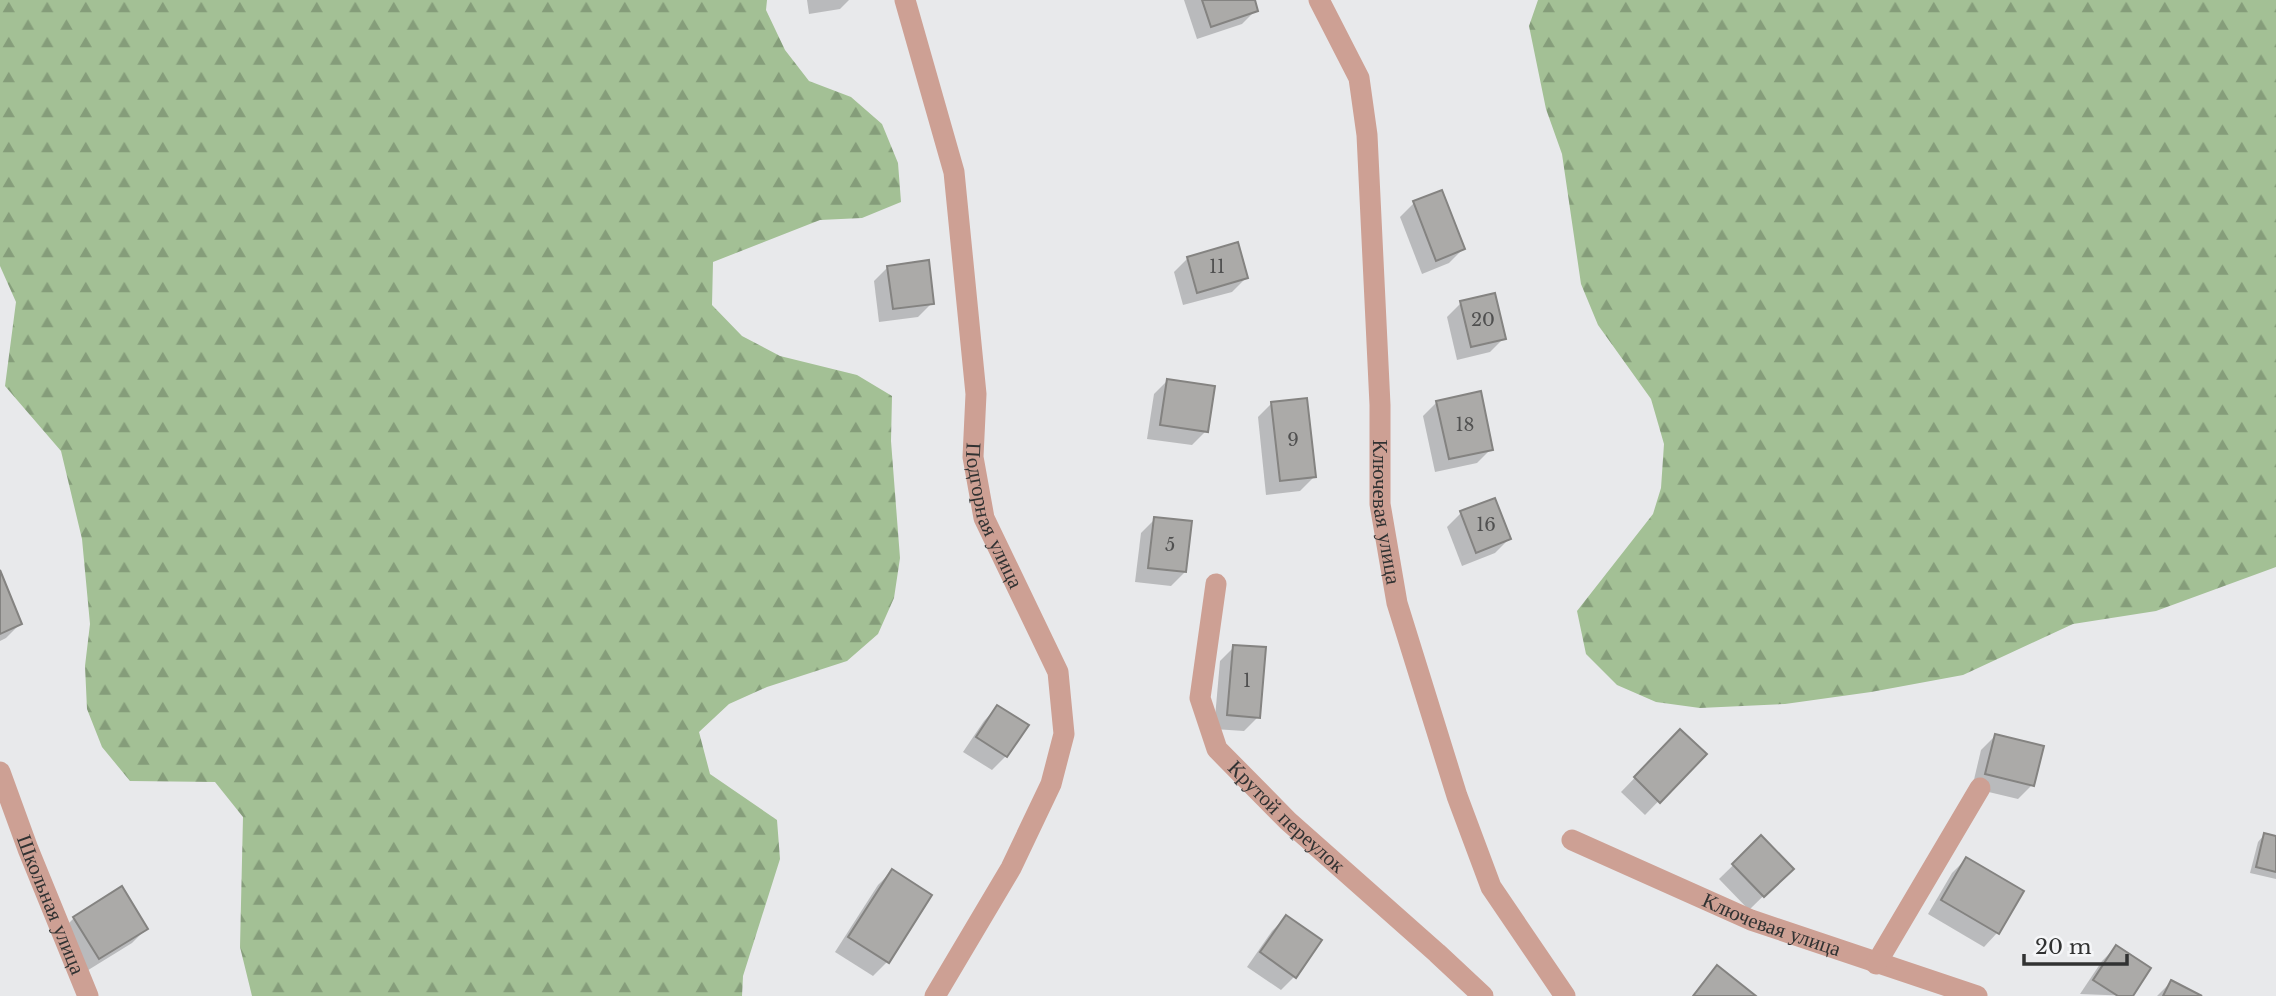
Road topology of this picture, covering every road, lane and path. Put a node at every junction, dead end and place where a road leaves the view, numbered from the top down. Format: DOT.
graph roads {
  1 [pos="905,0"];
  2 [pos="1319,0"];
  3 [pos="1216,584"];
  4 [pos="0,772"];
  5 [pos="1980,788"];
  6 [pos="1572,840"];
  7 [pos="1876,964"];
  8 [pos="88,996"];
  9 [pos="935,996"];
  10 [pos="1483,996"];
  11 [pos="1565,996"];
  12 [pos="1977,996"];
  1 -- 9 [label="street, Подгорная улица"];
  2 -- 11 [label="street, Ключевая улица"];
  3 -- 10 [label="street, Крутой переулок"];
  4 -- 8 [label="street, Школьная улица"];
  5 -- 7 [label="street"];
  6 -- 7 [label="street, Ключевая улица"];
  7 -- 12 [label="street, Ключевая улица"];
}
